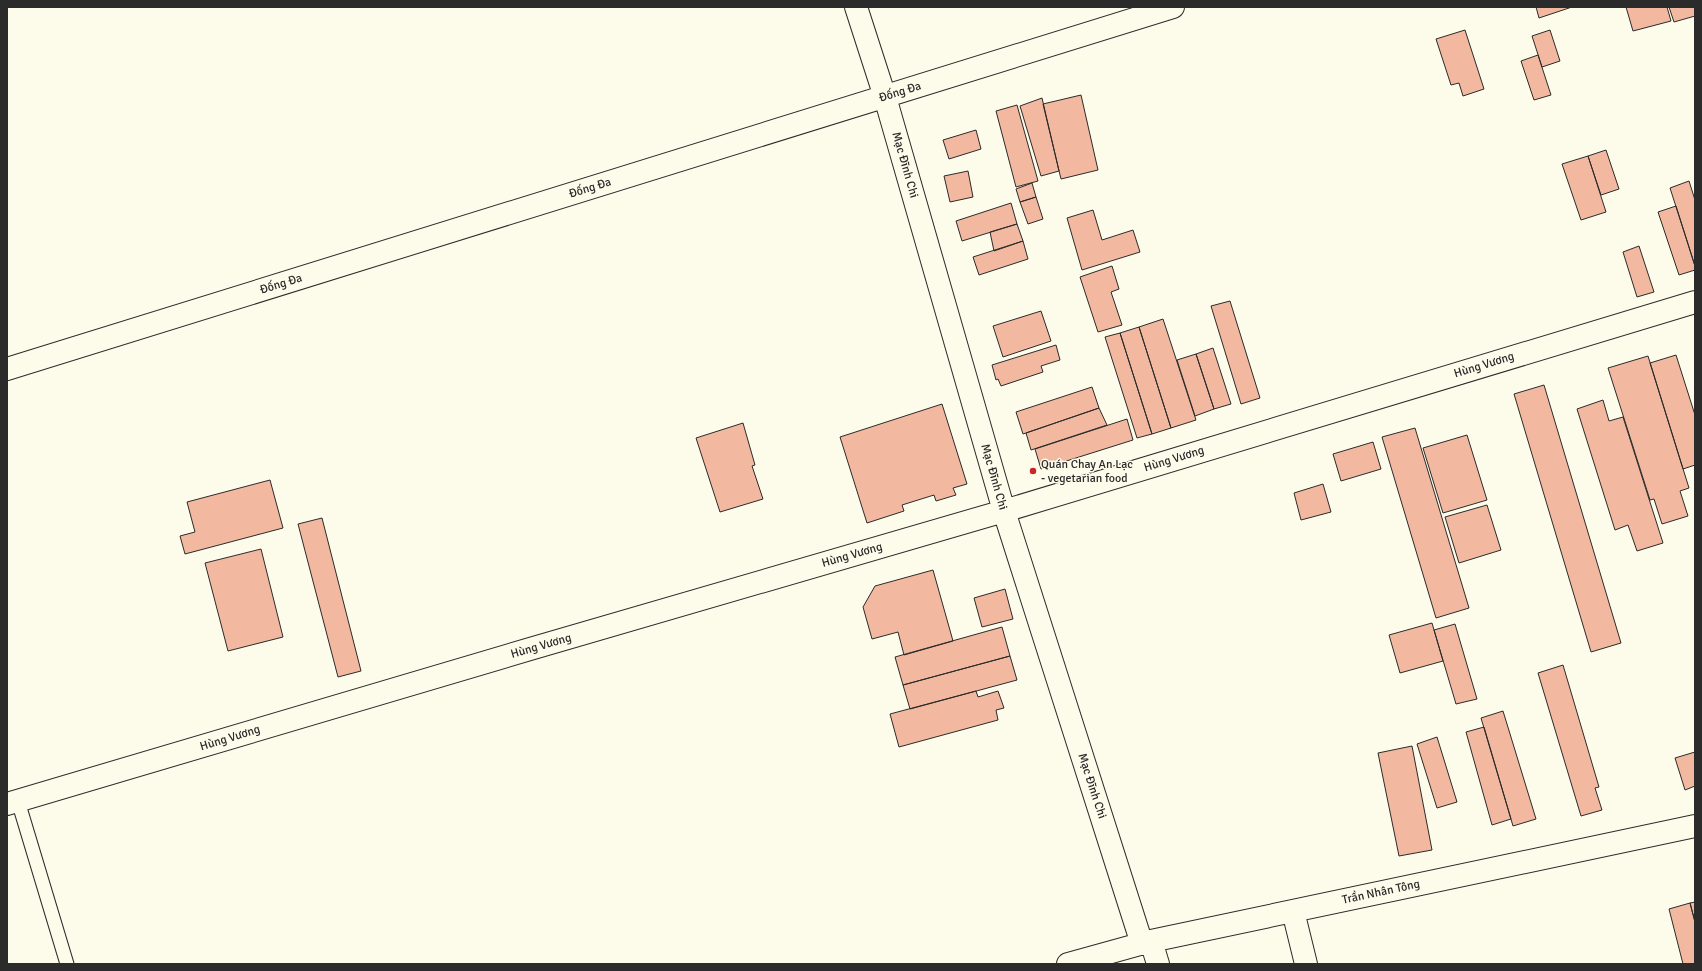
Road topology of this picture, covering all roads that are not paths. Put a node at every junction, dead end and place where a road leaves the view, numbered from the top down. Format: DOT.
graph roads {
  1 [pos="856,7"];
  2 [pos="1173,7"];
  3 [pos="885,97"];
  4 [pos="1695,302"];
  5 [pos="7,369"];
  6 [pos="1004,511"];
  7 [pos="12,803"];
  8 [pos="1695,826"];
  9 [pos="1293,911"];
  10 [pos="1147,942"];
  11 [pos="67,964"];
  12 [pos="1071,964"];
  13 [pos="1158,964"];
  14 [pos="1306,964"];
  1 -- 3 [label="street, Mạc Đĩnh Chi"];
  2 -- 3 [label="street, Đống Đa"];
  3 -- 5 [label="street, Đống Đa"];
  3 -- 6 [label="street, Mạc Đĩnh Chi"];
  4 -- 6 [label="street, Hùng Vương"];
  6 -- 7 [label="street, Hùng Vương"];
  6 -- 10 [label="street, Mạc Đĩnh Chi"];
  7 -- 11 [label="lane"];
  8 -- 9 [label="street, Trần Nhân Tông"];
  9 -- 10 [label="street, Trần Nhân Tông"];
  9 -- 14 [label="street"];
  10 -- 12 [label="street, Trần Nhân Tông"];
  10 -- 13 [label="street, Mạc Đĩnh Chi"];
}
